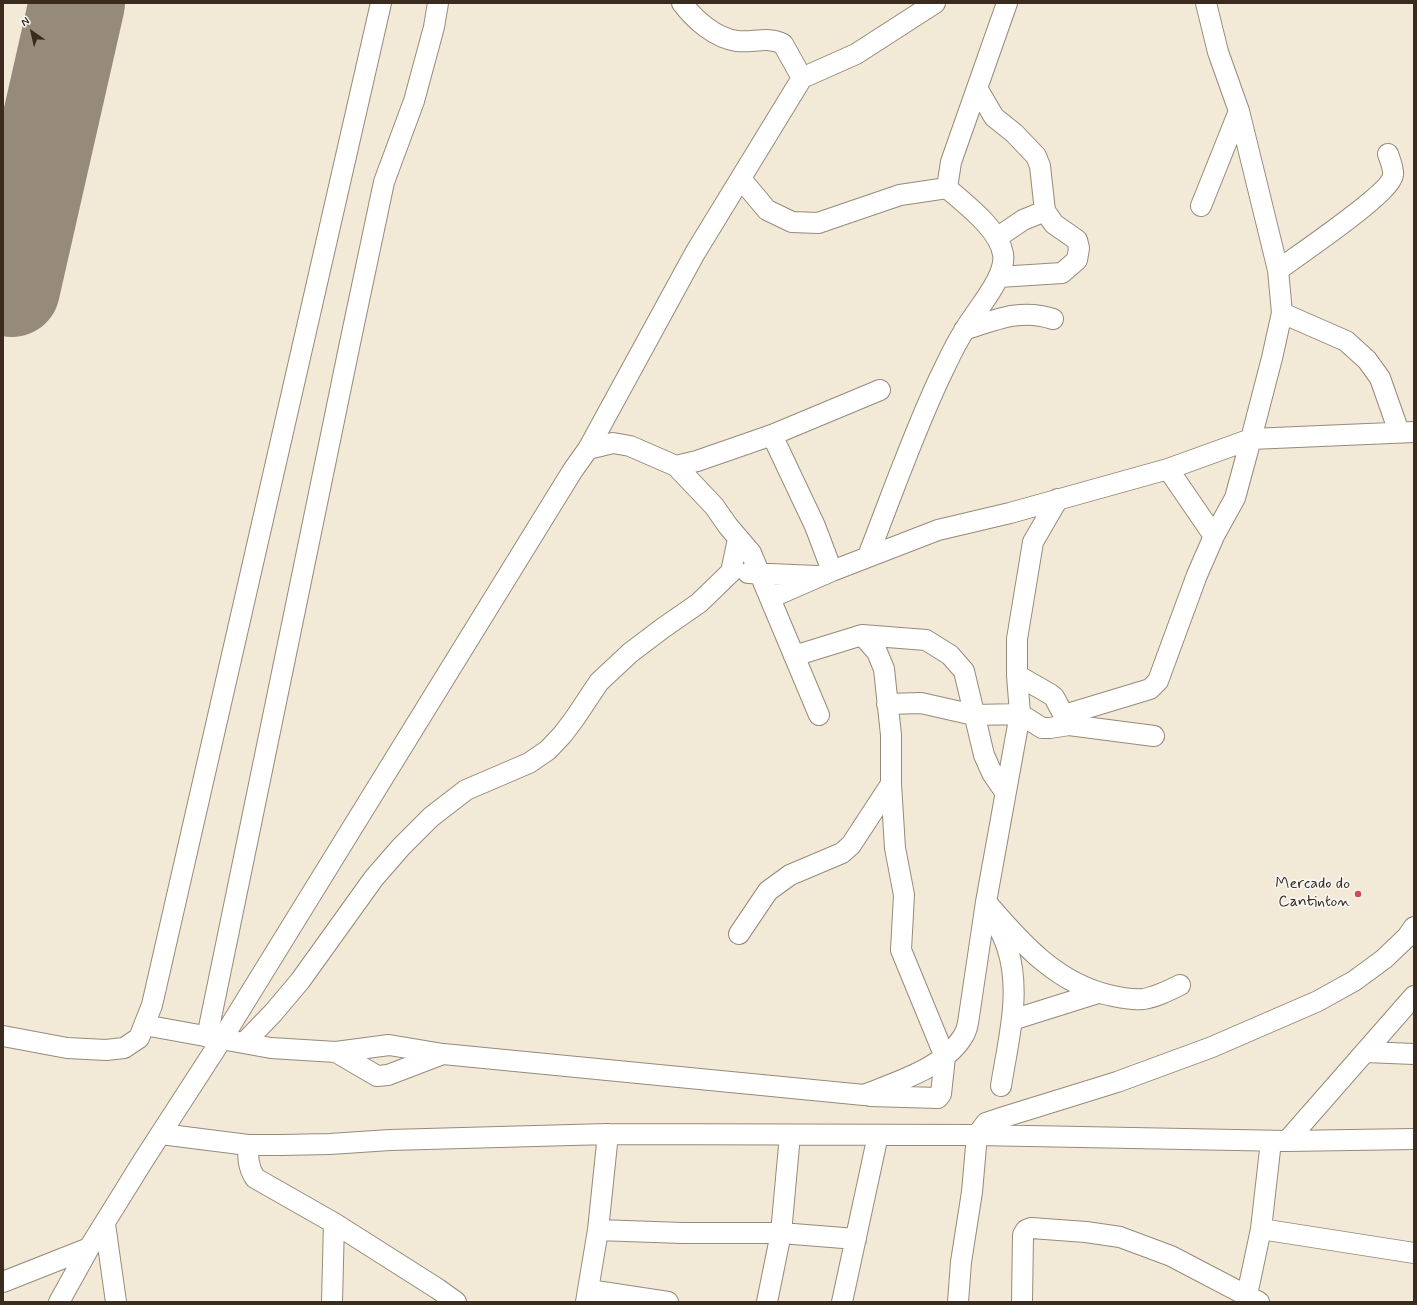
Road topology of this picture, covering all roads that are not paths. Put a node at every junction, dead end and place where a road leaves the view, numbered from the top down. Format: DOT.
graph roads {
  1 [pos="382,3"];
  2 [pos="438,3"];
  3 [pos="682,3"];
  4 [pos="935,3"];
  5 [pos="1007,3"];
  6 [pos="1206,3"];
  7 [pos="802,78"];
  8 [pos="977,88"];
  9 [pos="1239,110"];
  10 [pos="1388,154"];
  11 [pos="741,179"];
  12 [pos="947,188"];
  13 [pos="1201,206"];
  14 [pos="1045,211"];
  15 [pos="998,237"];
  16 [pos="1278,270"];
  17 [pos="999,278"];
  18 [pos="1282,313"];
  19 [pos="1053,319"];
  20 [pos="964,330"];
  21 [pos="880,390"];
  22 [pos="1409,431"];
  23 [pos="772,435"];
  24 [pos="1251,439"];
  25 [pos="588,449"];
  26 [pos="676,466"];
  27 [pos="1168,469"];
  28 [pos="1058,499"];
  29 [pos="1019,510"];
  30 [pos="1214,536"];
  31 [pos="738,539"];
  32 [pos="1033,542"];
  33 [pos="751,554"];
  34 [pos="868,556"];
  35 [pos="731,572"];
  36 [pos="760,573"];
  37 [pos="826,573"];
  38 [pos="770,598"];
  39 [pos="862,635"];
  40 [pos="794,656"];
  41 [pos="1017,675"];
  42 [pos="887,704"];
  43 [pos="1020,714"];
  44 [pos="818,715"];
  45 [pos="974,715"];
  46 [pos="1066,720"];
  47 [pos="1154,736"];
  48 [pos="891,784"];
  49 [pos="1006,792"];
  50 [pos="986,902"];
  51 [pos="1414,928"];
  52 [pos="739,934"];
  53 [pos="1180,985"];
  54 [pos="1098,993"];
  55 [pos="1414,996"];
  56 [pos="1012,1020"];
  57 [pos="144,1025"];
  58 [pos="3,1036"];
  59 [pos="214,1038"];
  60 [pos="244,1043"];
  61 [pos="336,1052"];
  62 [pos="1366,1052"];
  63 [pos="443,1054"];
  64 [pos="1414,1054"];
  65 [pos="945,1057"];
  66 [pos="905,1078"];
  67 [pos="1001,1086"];
  68 [pos="864,1095"];
  69 [pos="913,1098"];
  70 [pos="161,1134"];
  71 [pos="608,1134"];
  72 [pos="790,1135"];
  73 [pos="878,1135"];
  74 [pos="977,1135"];
  75 [pos="1414,1139"];
  76 [pos="1279,1141"];
  77 [pos="248,1145"];
  78 [pos="334,1223"];
  79 [pos="105,1224"];
  80 [pos="1261,1229"];
  81 [pos="598,1230"];
  82 [pos="781,1234"];
  83 [pos="856,1239"];
  84 [pos="89,1248"];
  85 [pos="1414,1253"];
  86 [pos="3,1282"];
  87 [pos="437,1295"];
  88 [pos="588,1296"];
  89 [pos="1253,1299"];
  90 [pos="59,1302"];
  91 [pos="116,1302"];
  92 [pos="332,1302"];
  93 [pos="456,1302"];
  94 [pos="668,1302"];
  95 [pos="767,1302"];
  96 [pos="842,1302"];
  97 [pos="958,1302"];
  98 [pos="1022,1302"];
  1 -- 57 [label="street"];
  2 -- 59 [label="street"];
  3 -- 7 [label="street"];
  4 -- 7 [label="street"];
  5 -- 8 [label="street"];
  6 -- 9 [label="street"];
  7 -- 11 [label="street"];
  8 -- 12 [label="street"];
  8 -- 14 [label="street"];
  9 -- 13 [label="street"];
  9 -- 16 [label="street"];
  10 -- 16 [label="street"];
  11 -- 12 [label="street"];
  11 -- 25 [label="street"];
  12 -- 15 [label="street"];
  14 -- 15 [label="street"];
  14 -- 17 [label="street"];
  15 -- 17 [label="street"];
  16 -- 18 [label="street"];
  17 -- 20 [label="street"];
  18 -- 22 [label="street"];
  18 -- 24 [label="street"];
  19 -- 20 [label="street"];
  20 -- 34 [label="street"];
  21 -- 23 [label="street"];
  22 -- 24 [label="street"];
  23 -- 26 [label="street"];
  23 -- 37 [label="street"];
  24 -- 27 [label="street"];
  24 -- 30 [label="street"];
  25 -- 26 [label="street"];
  25 -- 59 [label="street"];
  26 -- 31 [label="street"];
  27 -- 28 [label="street"];
  27 -- 30 [label="street"];
  28 -- 29 [label="street"];
  28 -- 32 [label="street"];
  29 -- 32 [label="street"];
  29 -- 34 [label="street"];
  30 -- 46 [label="street"];
  31 -- 33 [label="street"];
  31 -- 35 [label="street"];
  32 -- 41 [label="street"];
  33 -- 36 [label="street"];
  33 -- 37 [label="street"];
  34 -- 37 [label="street"];
  35 -- 36 [label="street"];
  35 -- 60 [label="street"];
  36 -- 37 [label="street"];
  36 -- 38 [label="street"];
  37 -- 38 [label="street"];
  38 -- 40 [label="street"];
  39 -- 40 [label="street"];
  39 -- 42 [label="street"];
  39 -- 45 [label="street"];
  40 -- 44 [label="street"];
  41 -- 43 [label="street"];
  41 -- 46 [label="street"];
  42 -- 45 [label="street"];
  42 -- 48 [label="street"];
  43 -- 45 [label="street"];
  43 -- 46 [label="street"];
  43 -- 49 [label="street"];
  45 -- 49 [label="street"];
  46 -- 47 [label="street"];
  48 -- 52 [label="street"];
  48 -- 65 [label="street"];
  49 -- 50 [label="street"];
  50 -- 54 [label="street"];
  50 -- 56 [label="street"];
  50 -- 65 [label="street"];
  51 -- 74 [label="street"];
  53 -- 54 [label="street"];
  54 -- 56 [label="street"];
  55 -- 62 [label="street"];
  56 -- 67 [label="street"];
  57 -- 58 [label="street"];
  57 -- 59 [label="street"];
  59 -- 60 [label="street"];
  59 -- 70 [label="street"];
  60 -- 61 [label="street"];
  61 -- 63 [label="street"];
  61 -- 63 [label="street"];
  62 -- 64 [label="street"];
  62 -- 76 [label="street"];
  63 -- 68 [label="street"];
  65 -- 66 [label="street"];
  65 -- 69 [label="street"];
  66 -- 68 [label="street"];
  66 -- 69 [label="street"];
  68 -- 69 [label="street"];
  70 -- 77 [label="street"];
  70 -- 79 [label="street"];
  71 -- 72 [label="street"];
  71 -- 77 [label="street"];
  71 -- 81 [label="street"];
  72 -- 73 [label="street"];
  72 -- 82 [label="street"];
  73 -- 74 [label="street"];
  73 -- 83 [label="street"];
  74 -- 76 [label="street"];
  74 -- 97 [label="street"];
  75 -- 76 [label="street"];
  76 -- 80 [label="street"];
  77 -- 78 [label="street"];
  78 -- 87 [label="street"];
  78 -- 92 [label="street"];
  79 -- 84 [label="street"];
  79 -- 91 [label="street"];
  80 -- 85 [label="street"];
  80 -- 89 [label="street"];
  81 -- 82 [label="street"];
  81 -- 88 [label="street"];
  82 -- 83 [label="street"];
  82 -- 95 [label="street"];
  83 -- 96 [label="street"];
  84 -- 86 [label="street"];
  84 -- 90 [label="street"];
  87 -- 93 [label="street"];
  88 -- 94 [label="street"];
  89 -- 98 [label="street"];
}
